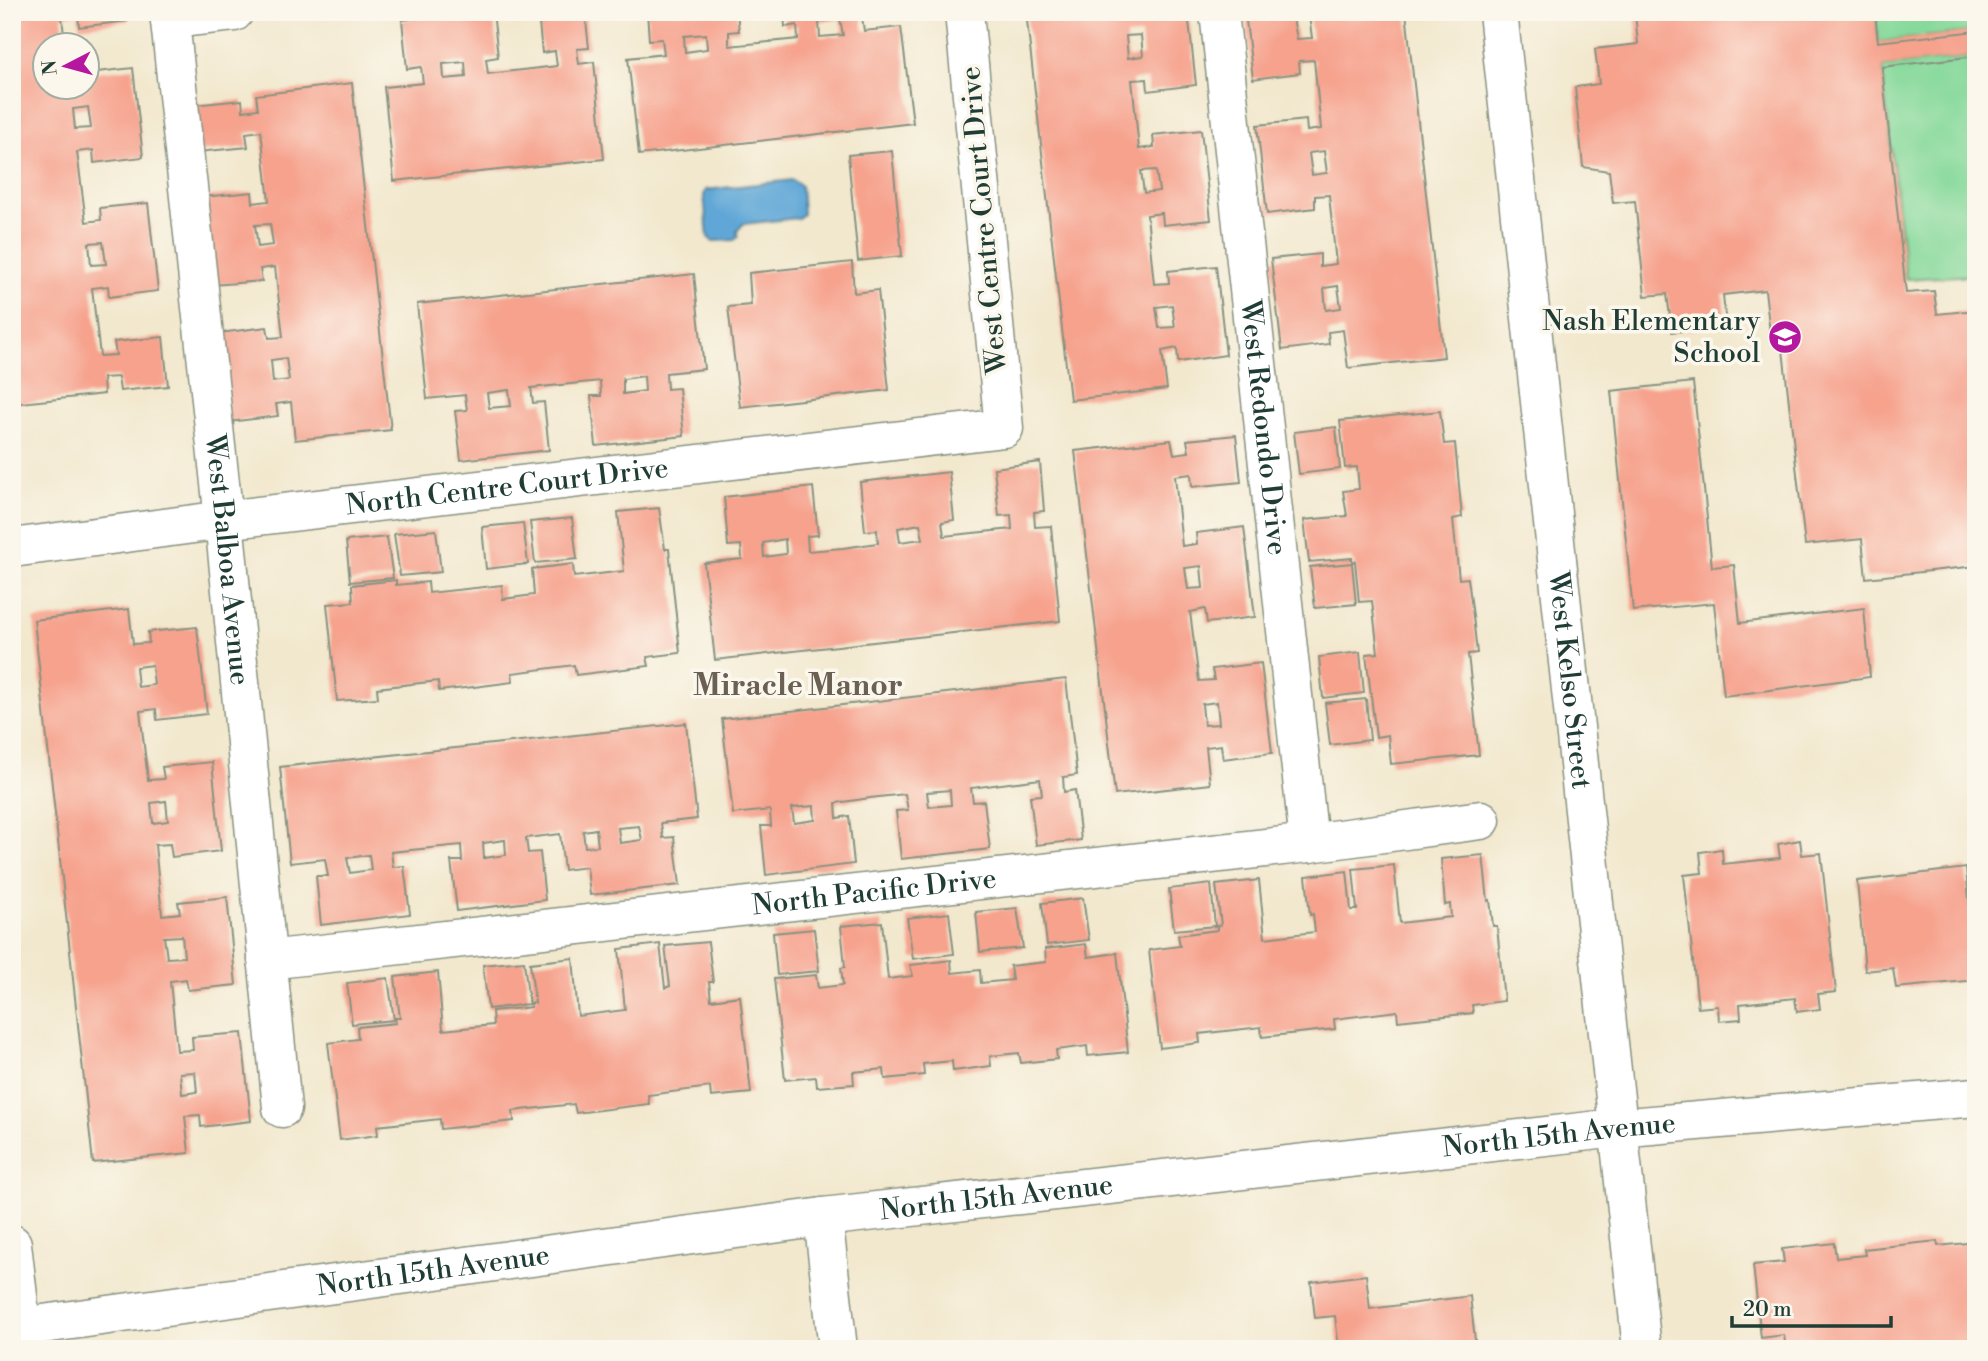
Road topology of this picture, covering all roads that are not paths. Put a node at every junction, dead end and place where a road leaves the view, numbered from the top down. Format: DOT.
graph roads {
  1 [pos="234,12"];
  2 [pos="964,12"];
  3 [pos="1219,12"];
  4 [pos="1498,12"];
  5 [pos="170,15"];
  6 [pos="1004,428"];
  7 [pos="224,520"];
  8 [pos="12,548"];
  9 [pos="1481,820"];
  10 [pos="1309,843"];
  11 [pos="267,960"];
  12 [pos="1976,1097"];
  13 [pos="282,1108"];
  14 [pos="1616,1128"];
  15 [pos="823,1217"];
  16 [pos="12,1244"];
  17 [pos="22,1338"];
  18 [pos="838,1349"];
  19 [pos="1642,1349"];
  1 -- 5 [label="street"];
  2 -- 6 [label="street, West Centre Court Drive"];
  3 -- 10 [label="street, West Redondo Drive"];
  4 -- 14 [label="street, West Kelso Street"];
  5 -- 7 [label="street, West Balboa Avenue"];
  6 -- 7 [label="street, North Centre Court Drive"];
  7 -- 8 [label="street, North Centre Court Drive"];
  7 -- 11 [label="street, West Balboa Avenue"];
  9 -- 10 [label="street, North Pacific Drive"];
  10 -- 11 [label="street, North Pacific Drive"];
  11 -- 13 [label="street, West Balboa Avenue"];
  12 -- 14 [label="street, North 15th Avenue"];
  14 -- 15 [label="street, North 15th Avenue"];
  14 -- 19 [label="street, West Kelso Street"];
  15 -- 17 [label="street, North 15th Avenue"];
  15 -- 18 [label="street"];
  16 -- 17 [label="street"];
}
